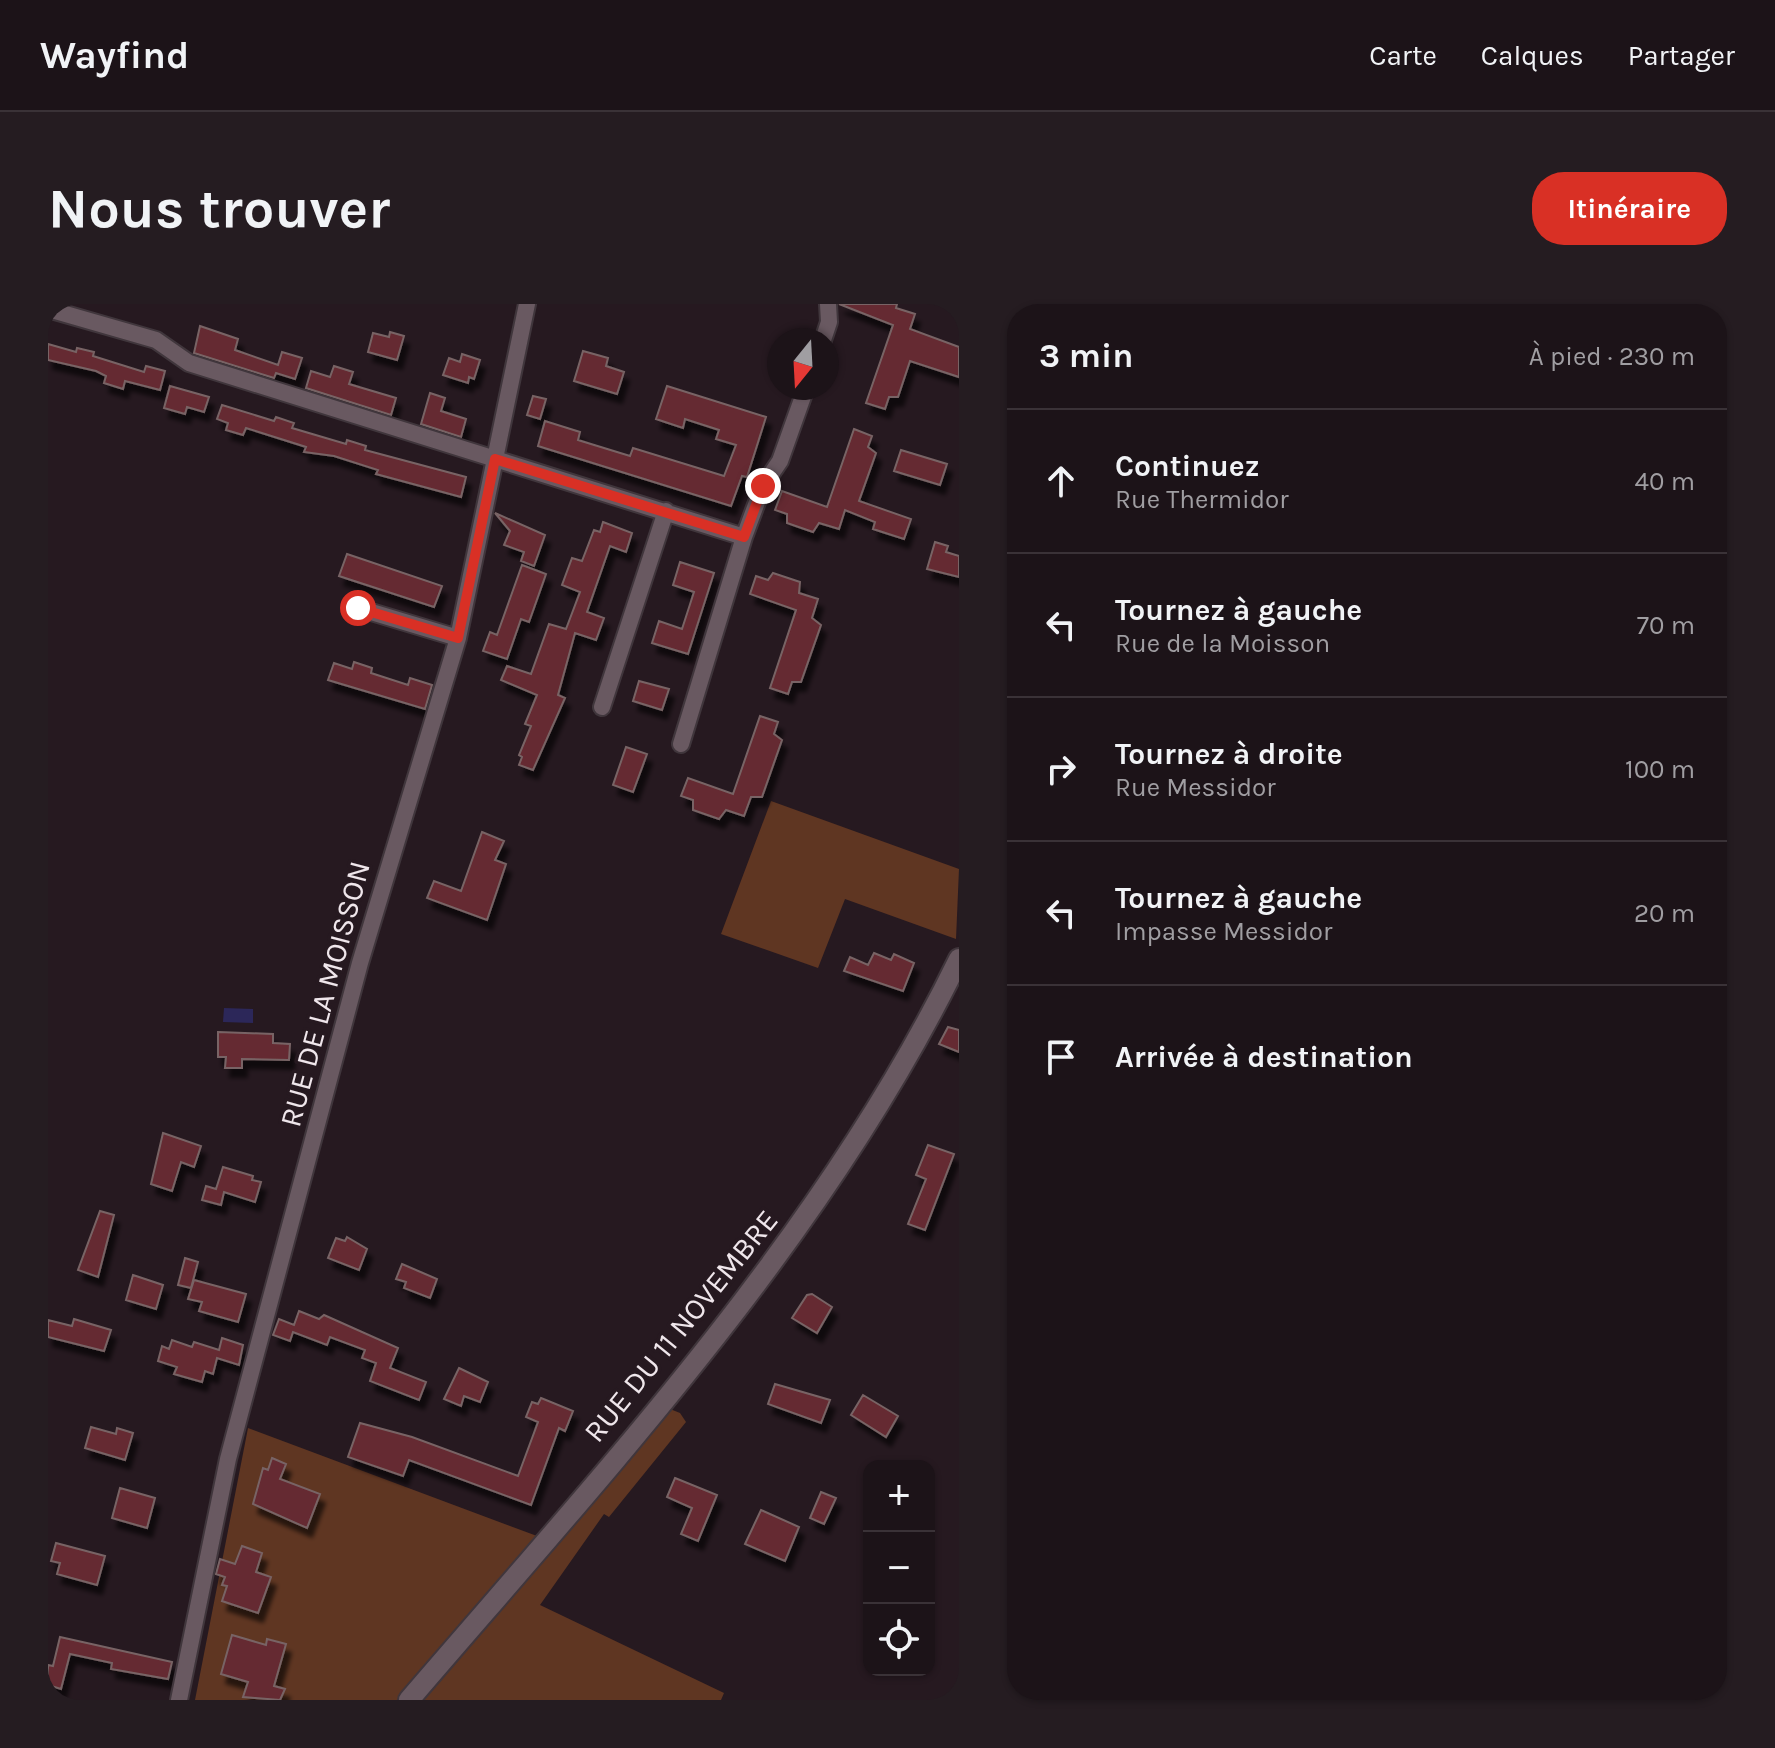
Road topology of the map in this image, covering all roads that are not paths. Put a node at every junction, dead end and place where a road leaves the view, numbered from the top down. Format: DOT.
graph roads {
  1 [pos="527,304"];
  2 [pos="828,304"];
  3 [pos="48,309"];
  4 [pos="827,328"];
  5 [pos="802,400"];
  6 [pos="495,459"];
  7 [pos="666,511"];
  8 [pos="744,537"];
  9 [pos="358,608"];
  10 [pos="458,638"];
  11 [pos="602,707"];
  12 [pos="681,744"];
  13 [pos="959,961"];
  14 [pos="179,1700"];
  15 [pos="409,1700"];
  1 -- 6 [label="street, RUE DE LA MOISSON"];
  2 -- 4 [label="street"];
  3 -- 6 [label="street"];
  5 -- 8 [label="street"];
  6 -- 7 [label="street"];
  6 -- 10 [label="street, RUE DE LA MOISSON"];
  7 -- 8 [label="street"];
  7 -- 11 [label="street"];
  8 -- 12 [label="street"];
  9 -- 10 [label="street"];
  10 -- 14 [label="street, RUE DE LA MOISSON"];
  13 -- 15 [label="street, RUE DU 11 NOVEMBRE"];
}
